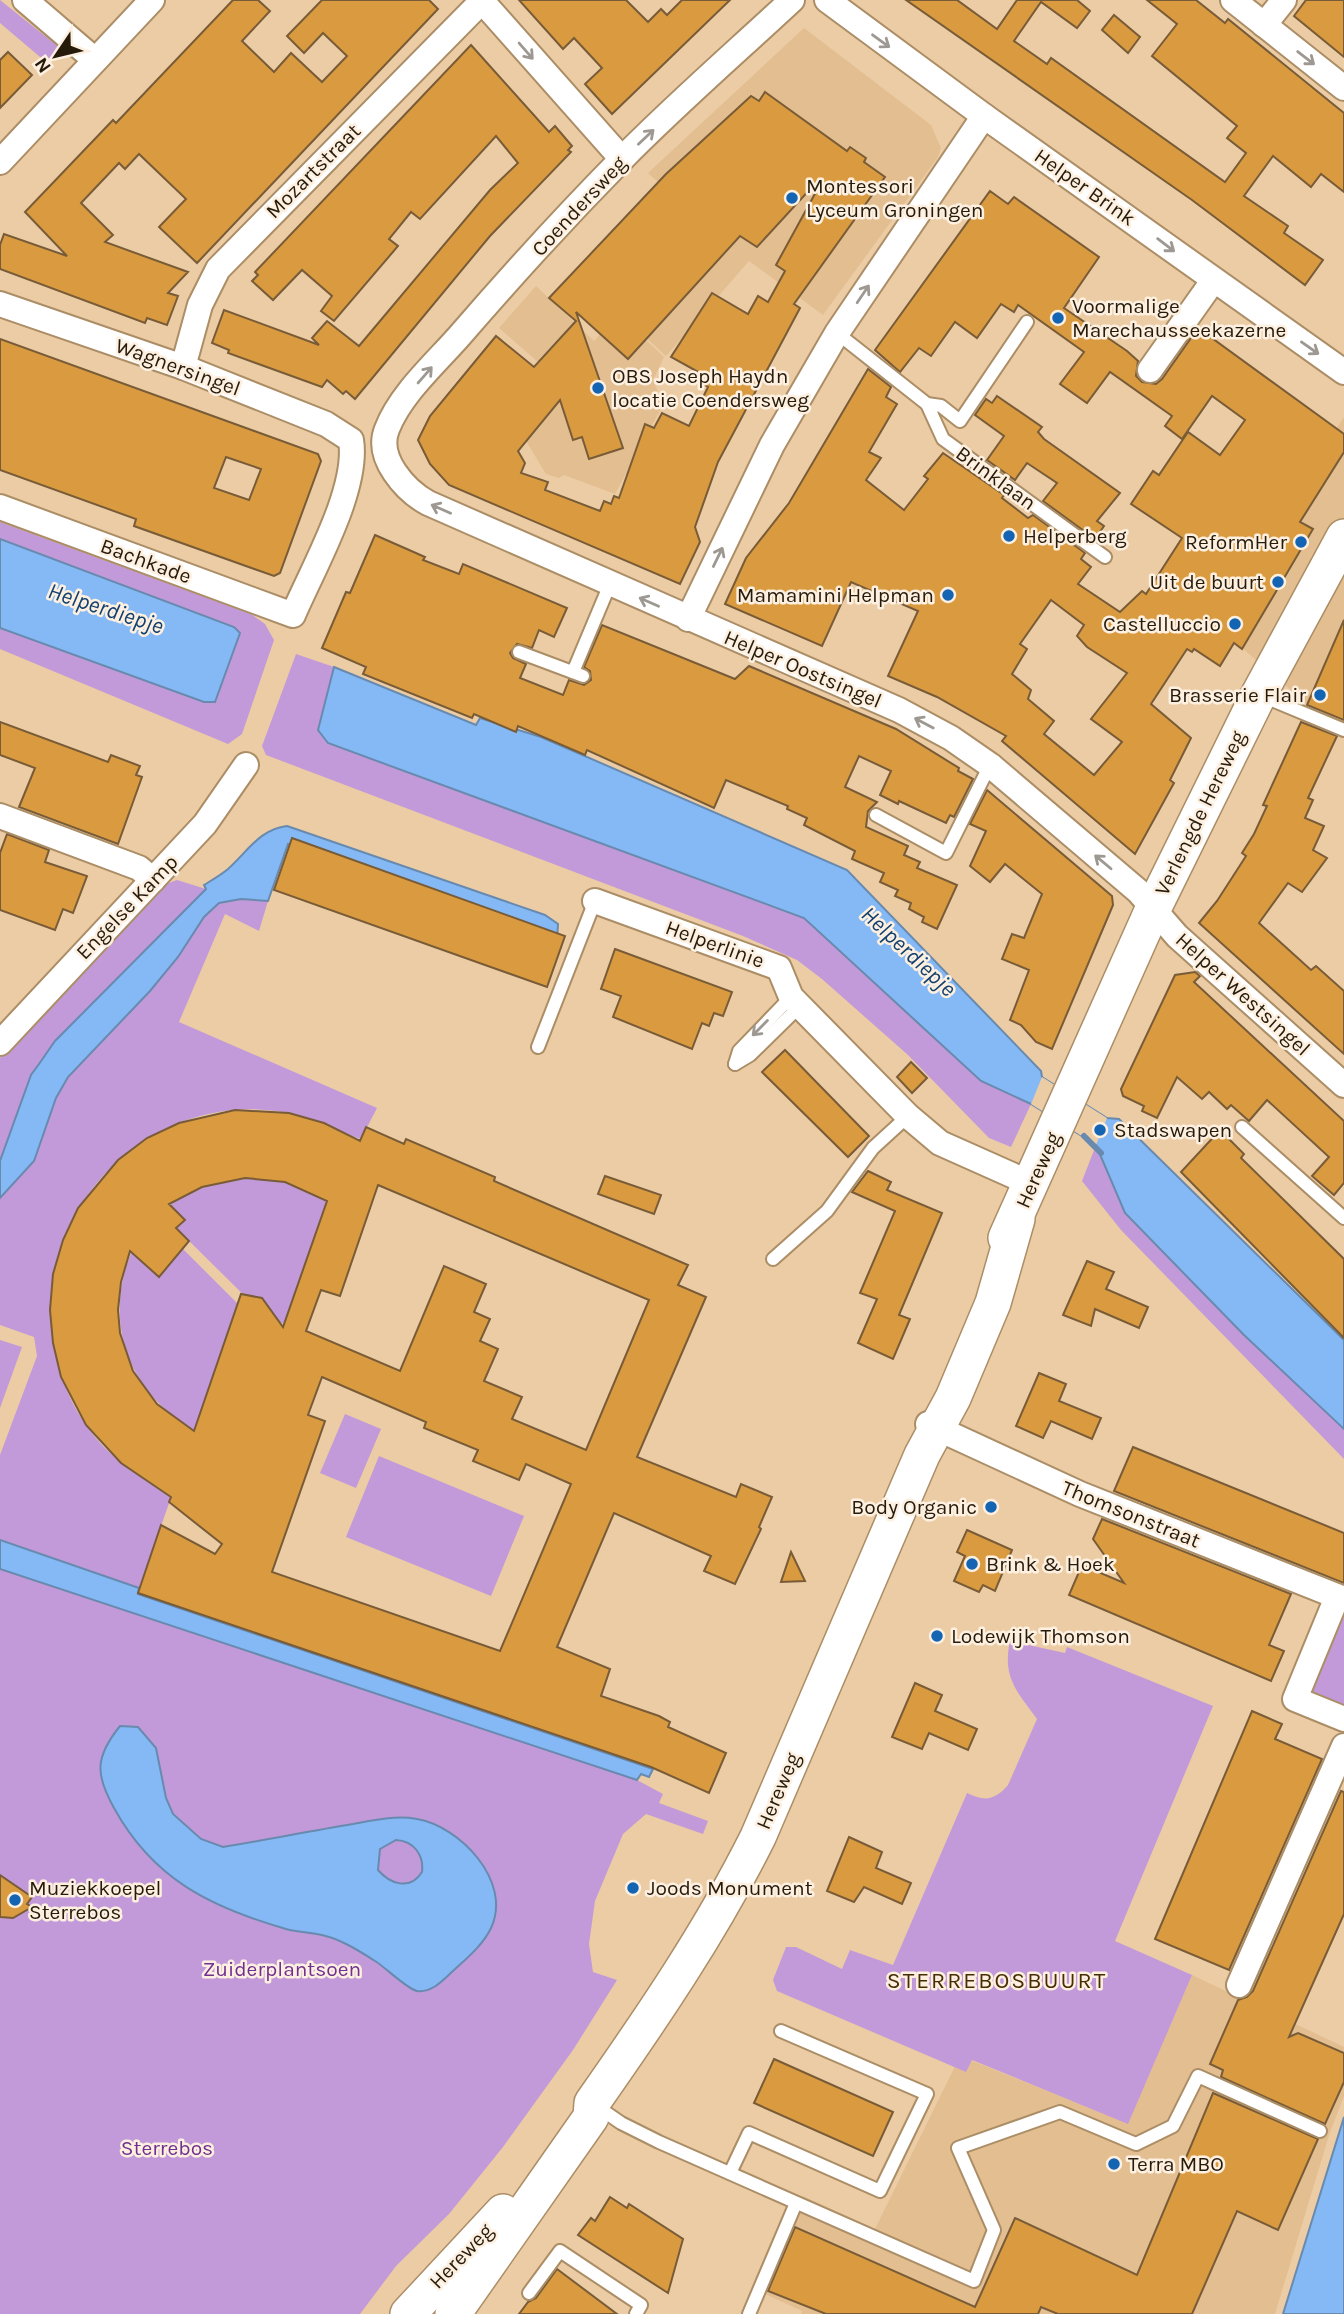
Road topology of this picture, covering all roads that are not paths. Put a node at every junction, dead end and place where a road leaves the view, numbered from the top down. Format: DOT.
graph roads {
  1 [pos="25,0"];
  2 [pos="152,0"];
  3 [pos="482,0"];
  4 [pos="792,0"];
  5 [pos="827,0"];
  6 [pos="1233,0"];
  7 [pos="1284,0"];
  8 [pos="1264,25"];
  9 [pos="95,61"];
  10 [pos="1344,88"];
  11 [pos="984,116"];
  12 [pos="622,159"];
  13 [pos="0,162"];
  14 [pos="1213,281"];
  15 [pos="0,303"];
  16 [pos="1027,322"];
  17 [pos="837,333"];
  18 [pos="183,367"];
  19 [pos="1150,370"];
  20 [pos="1344,372"];
  21 [pos="927,404"];
  22 [pos="386,431"];
  23 [pos="0,507"];
  24 [pos="1344,537"];
  25 [pos="1105,557"];
  26 [pos="610,584"];
  27 [pos="293,615"];
  28 [pos="688,619"];
  29 [pos="519,652"];
  30 [pos="1259,694"];
  31 [pos="1344,730"];
  32 [pos="246,765"];
  33 [pos="990,765"];
  34 [pos="0,816"];
  35 [pos="876,816"];
  36 [pos="153,880"];
  37 [pos="595,901"];
  38 [pos="1153,909"];
  39 [pos="795,1001"];
  40 [pos="0,1042"];
  41 [pos="538,1047"];
  42 [pos="1341,1077"];
  43 [pos="1065,1108"];
  44 [pos="908,1116"];
  45 [pos="1242,1127"];
  46 [pos="1032,1184"];
  47 [pos="1342,1197"];
  48 [pos="1332,1207"];
  49 [pos="1344,1217"];
  50 [pos="773,1259"];
  51 [pos="929,1436"];
  52 [pos="1341,1598"];
  53 [pos="1344,1719"];
  54 [pos="1344,1746"];
  55 [pos="1239,1985"];
  56 [pos="781,2031"];
  57 [pos="592,2103"];
  58 [pos="1320,2130"];
  59 [pos="730,2174"];
  60 [pos="796,2203"];
  61 [pos="529,2293"];
  62 [pos="408,2314"];
  63 [pos="453,2314"];
  64 [pos="636,2314"];
  65 [pos="749,2314"];
  1 -- 9 [label="street"];
  2 -- 9 [label="street"];
  3 -- 12 [label="street, one-way"];
  3 -- 18 [label="street, Mozartstraat"];
  12 -- 4 [label="street, Coendersweg, one-way"];
  5 -- 11 [label="street, Helper Brink, one-way"];
  6 -- 8 [label="street"];
  7 -- 8 [label="street"];
  8 -- 10 [label="street, one-way"];
  9 -- 13 [label="street"];
  11 -- 14 [label="street, Helper Brink, one-way"];
  17 -- 11 [label="street, one-way"];
  22 -- 12 [label="street, Coendersweg, one-way"];
  14 -- 19 [label="street"];
  14 -- 20 [label="street, Helper Brink, one-way"];
  15 -- 18 [label="street, Wagnersingel"];
  16 -- 21 [label="lane"];
  17 -- 21 [label="lane, Brinklaan"];
  28 -- 17 [label="street, one-way"];
  18 -- 27 [label="street, Wagnersingel"];
  21 -- 25 [label="lane, Brinklaan"];
  26 -- 22 [label="street, Helper Oostsingel, one-way"];
  23 -- 27 [label="street, Bachkade"];
  24 -- 30 [label="main road, Verlengde Hereweg"];
  28 -- 26 [label="street, Helper Oostsingel, one-way"];
  26 -- 29 [label="lane"];
  33 -- 28 [label="street, Helper Oostsingel, one-way"];
  30 -- 31 [label="lane"];
  30 -- 38 [label="main road, Verlengde Hereweg"];
  32 -- 36 [label="street, Engelse Kamp"];
  33 -- 35 [label="lane"];
  38 -- 33 [label="street, Helper Oostsingel, one-way"];
  34 -- 36 [label="street"];
  36 -- 40 [label="street, Engelse Kamp"];
  37 -- 39 [label="street, Helperlinie"];
  37 -- 41 [label="lane, Helperlinie"];
  38 -- 42 [label="street, Helper Westsingel"];
  38 -- 43 [label="main road, Verlengde Hereweg"];
  39 -- 39 [label="lane, one-way"];
  39 -- 44 [label="street, Helperlinie"];
  43 -- 46 [label="main road, Hereweg"];
  44 -- 46 [label="street, Helperlinie"];
  44 -- 50 [label="lane"];
  45 -- 48 [label="lane"];
  46 -- 51 [label="main road, Hereweg"];
  47 -- 48 [label="lane"];
  48 -- 49 [label="lane"];
  51 -- 52 [label="street, Thomsonstraat"];
  51 -- 57 [label="main road, Hereweg"];
  52 -- 53 [label="street, Thomsonstraat"];
  54 -- 55 [label="street"];
  56 -- 59 [label="lane"];
  57 -- 59 [label="lane"];
  57 -- 62 [label="main road, Hereweg"];
  57 -- 63 [label="main road, Hereweg"];
  58 -- 60 [label="lane"];
  59 -- 60 [label="lane"];
  60 -- 65 [label="lane"];
  61 -- 64 [label="lane"];
}
